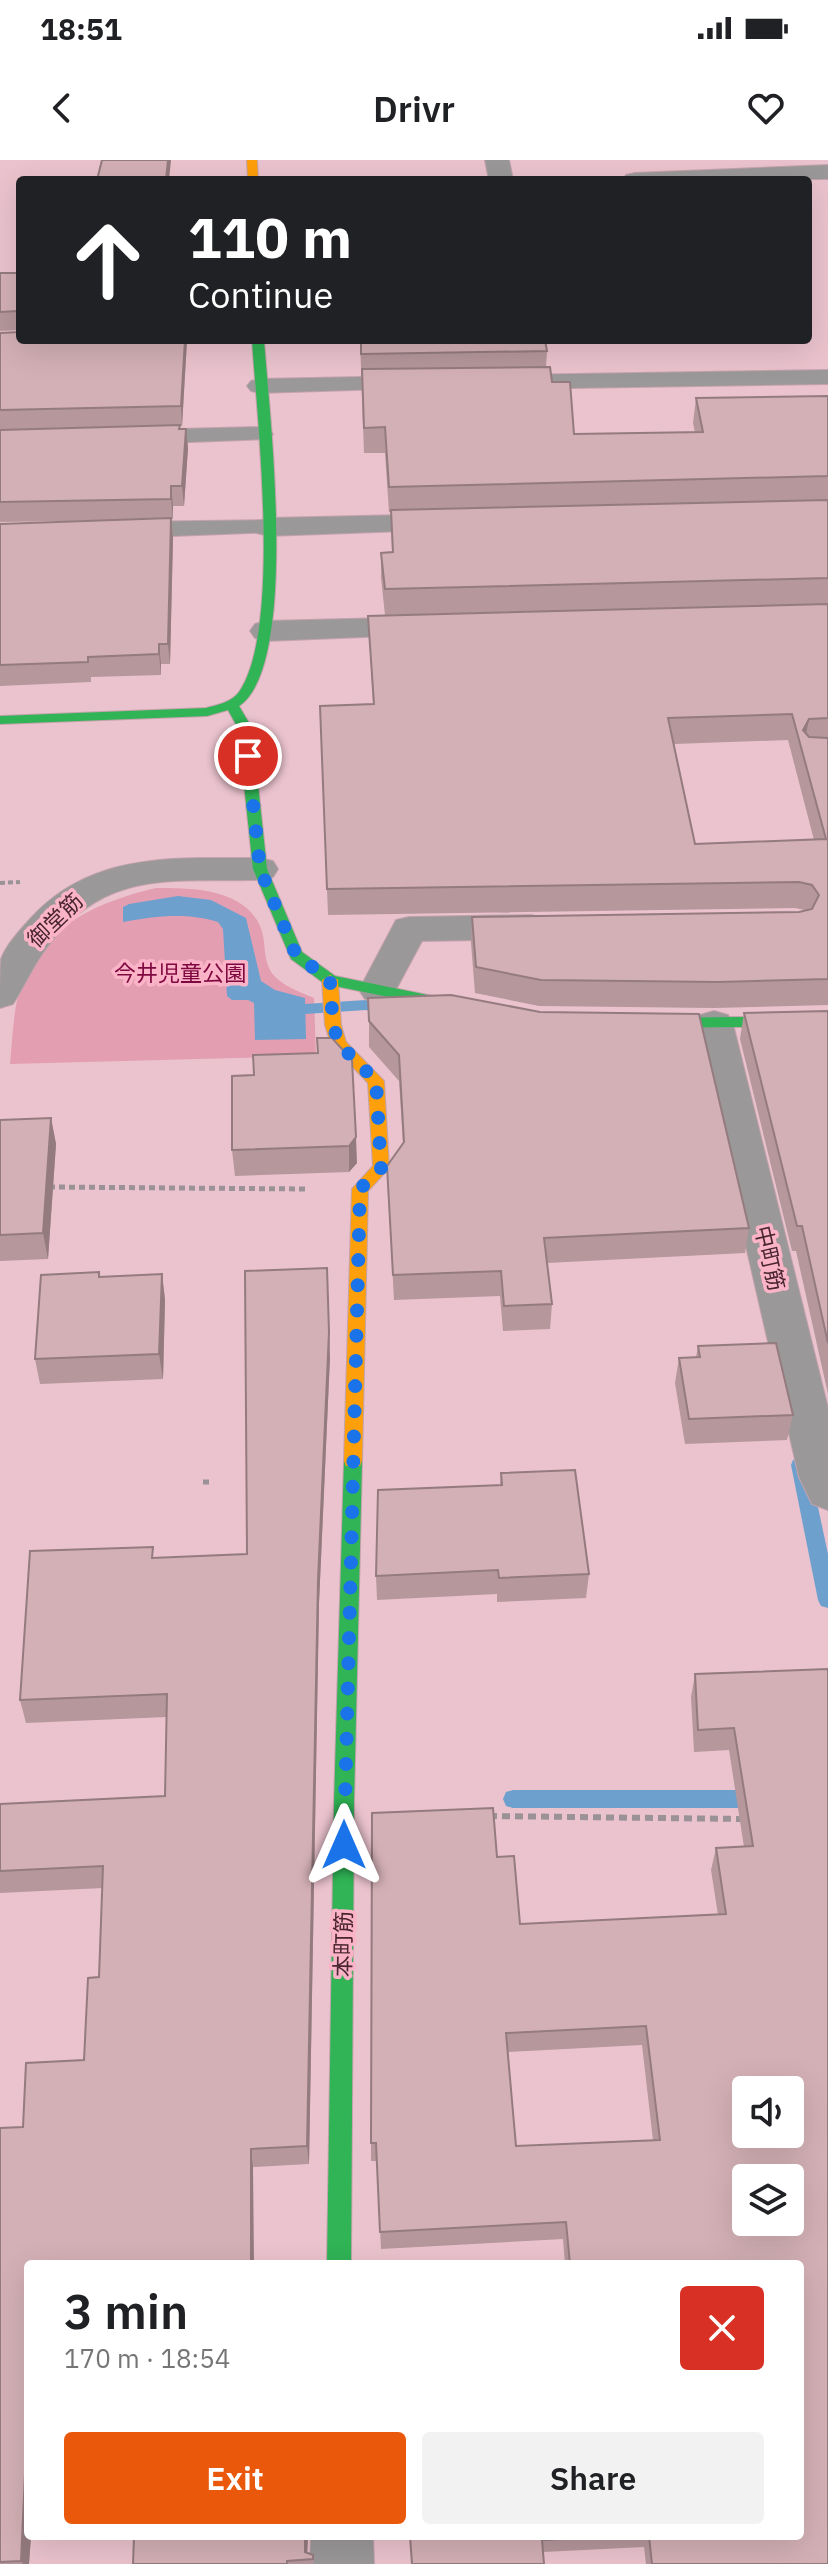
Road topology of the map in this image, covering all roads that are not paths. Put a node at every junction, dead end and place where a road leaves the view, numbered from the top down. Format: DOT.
graph roads {
  1 [pos="828,172"];
  2 [pos="732,176"];
  3 [pos="258,344"];
  4 [pos="828,377"];
  5 [pos="480,382"];
  6 [pos="433,383"];
  7 [pos="259,386"];
  8 [pos="261,434"];
  9 [pos="123,437"];
  10 [pos="486,522"];
  11 [pos="268,527"];
  12 [pos="95,531"];
  13 [pos="454,626"];
  14 [pos="266,631"];
  15 [pos="231,704"];
  16 [pos="0,720"];
  17 [pos="260,869"];
  18 [pos="563,927"];
  19 [pos="330,987"];
  20 [pos="378,990"];
  21 [pos="0,995"];
  22 [pos="481,1010"];
  23 [pos="828,1021"];
  24 [pos="619,1023"];
  25 [pos="714,1024"];
  26 [pos="828,1491"];
  27 [pos="339,2260"];
  28 [pos="342,2540"];
  29 [pos="342,2564"];
  1 -- 2 [label="street"];
  3 -- 7 [label="street"];
  4 -- 5 [label="lane"];
  6 -- 7 [label="lane"];
  7 -- 8 [label="street"];
  8 -- 9 [label="lane"];
  8 -- 11 [label="street"];
  10 -- 11 [label="street"];
  11 -- 12 [label="lane"];
  11 -- 14 [label="street"];
  13 -- 14 [label="street"];
  14 -- 15 [label="street"];
  15 -- 16 [label="street"];
  15 -- 17 [label="street"];
  17 -- 19 [label="street"];
  17 -- 21 [label="street, 御堂筋"];
  18 -- 20 [label="street"];
  19 -- 20 [label="street"];
  19 -- 27 [label="street, 本町筋"];
  20 -- 22 [label="street"];
  23 -- 25 [label="street"];
  24 -- 25 [label="street"];
  25 -- 26 [label="street, 中町筋"];
  28 -- 29 [label="street"];
}
